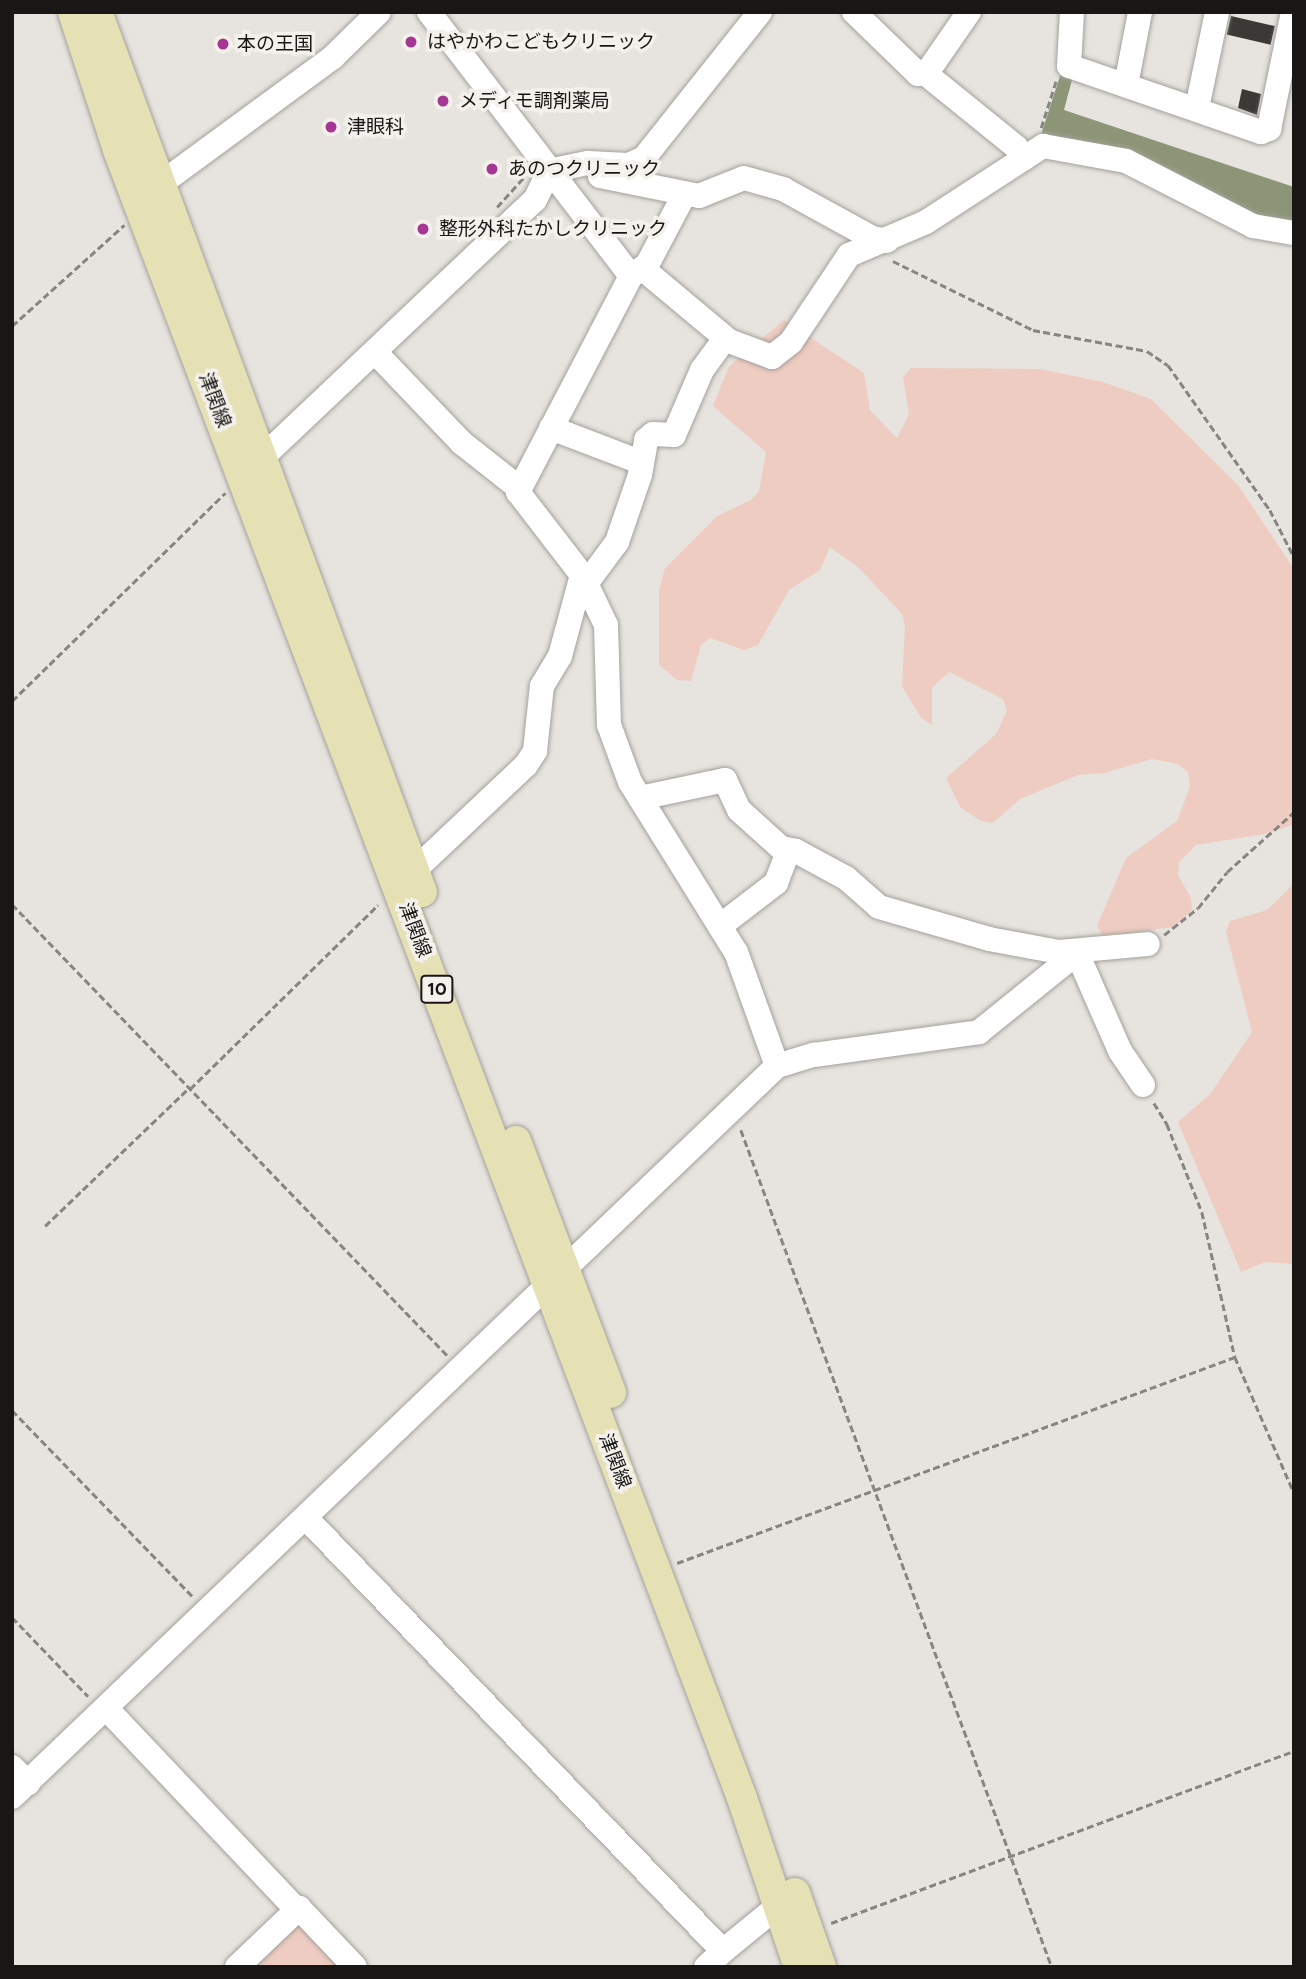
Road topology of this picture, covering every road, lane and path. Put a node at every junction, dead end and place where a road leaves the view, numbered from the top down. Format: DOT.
graph roads {
  1 [pos="73,12"];
  2 [pos="97,12"];
  3 [pos="379,12"];
  4 [pos="429,12"];
  5 [pos="760,12"];
  6 [pos="854,12"];
  7 [pos="969,12"];
  8 [pos="1072,12"];
  9 [pos="1140,12"];
  10 [pos="1217,12"];
  11 [pos="1293,12"];
  12 [pos="1069,66"];
  13 [pos="926,74"];
  14 [pos="1126,85"];
  15 [pos="1278,86"];
  16 [pos="1294,106"];
  17 [pos="1197,108"];
  18 [pos="1032,153"];
  19 [pos="549,171"];
  20 [pos="159,185"];
  21 [pos="684,195"];
  22 [pos="141,210"];
  23 [pos="1294,233"];
  24 [pos="880,245"];
  25 [pos="637,273"];
  26 [pos="12,326"];
  27 [pos="725,338"];
  28 [pos="375,352"];
  29 [pos="551,428"];
  30 [pos="640,462"];
  31 [pos="253,467"];
  32 [pos="519,488"];
  33 [pos="1294,557"];
  34 [pos="584,580"];
  35 [pos="12,701"];
  36 [pos="640,798"];
  37 [pos="1294,812"];
  38 [pos="788,852"];
  39 [pos="407,878"];
  40 [pos="12,904"];
  41 [pos="720,926"];
  42 [pos="1148,944"];
  43 [pos="1077,953"];
  44 [pos="777,1066"];
  45 [pos="1143,1085"];
  46 [pos="189,1088"];
  47 [pos="734,1109"];
  48 [pos="45,1226"];
  49 [pos="557,1275"];
  50 [pos="1235,1357"];
  51 [pos="460,1369"];
  52 [pos="12,1410"];
  53 [pos="873,1491"];
  54 [pos="1294,1493"];
  55 [pos="306,1518"];
  56 [pos="672,1565"];
  57 [pos="207,1612"];
  58 [pos="12,1617"];
  59 [pos="104,1710"];
  60 [pos="1294,1751"];
  61 [pos="18,1782"];
  62 [pos="1012,1857"];
  63 [pos="778,1906"];
  64 [pos="297,1910"];
  65 [pos="809,1931"];
  66 [pos="714,1959"];
  67 [pos="237,1967"];
  68 [pos="355,1967"];
  69 [pos="799,1967"];
  70 [pos="821,1967"];
  71 [pos="1052,1967"];
  1 -- 22 [label="main road, 津関線 / 10"];
  2 -- 20 [label="main road, 津関線 / 10"];
  3 -- 20 [label="street"];
  4 -- 19 [label="street"];
  5 -- 19 [label="street"];
  6 -- 13 [label="street"];
  7 -- 13 [label="street"];
  8 -- 12 [label="street"];
  9 -- 14 [label="street"];
  10 -- 17 [label="street"];
  11 -- 15 [label="street"];
  12 -- 14 [label="street"];
  12 -- 18 [label="path"];
  13 -- 18 [label="street"];
  14 -- 17 [label="street"];
  15 -- 16 [label="street"];
  15 -- 17 [label="street"];
  18 -- 23 [label="street"];
  18 -- 24 [label="street"];
  19 -- 21 [label="street"];
  19 -- 25 [label="street"];
  19 -- 28 [label="street"];
  20 -- 22 [label="street"];
  20 -- 31 [label="main road, 津関線 / 10"];
  21 -- 24 [label="street"];
  21 -- 25 [label="street"];
  22 -- 26 [label="path"];
  22 -- 31 [label="main road, 津関線 / 10"];
  24 -- 27 [label="street"];
  24 -- 33 [label="path"];
  25 -- 27 [label="street"];
  25 -- 29 [label="street"];
  27 -- 30 [label="street"];
  28 -- 31 [label="street"];
  28 -- 32 [label="street"];
  29 -- 30 [label="street"];
  29 -- 32 [label="street"];
  30 -- 34 [label="street"];
  31 -- 35 [label="path"];
  31 -- 39 [label="main road, 津関線 / 10"];
  32 -- 34 [label="street"];
  34 -- 36 [label="street"];
  34 -- 39 [label="street"];
  36 -- 38 [label="street"];
  36 -- 41 [label="street"];
  37 -- 42 [label="path"];
  38 -- 41 [label="street"];
  38 -- 43 [label="street"];
  39 -- 46 [label="path"];
  39 -- 49 [label="main road, 津関線 / 10"];
  40 -- 46 [label="path"];
  41 -- 44 [label="street"];
  42 -- 43 [label="street"];
  43 -- 44 [label="street"];
  43 -- 45 [label="street"];
  44 -- 47 [label="street"];
  45 -- 50 [label="path"];
  46 -- 48 [label="path"];
  46 -- 51 [label="path"];
  47 -- 49 [label="street"];
  47 -- 53 [label="path"];
  49 -- 51 [label="street"];
  49 -- 56 [label="main road, 津関線 / 10"];
  49 -- 63 [label="main road, 津関線 / 10"];
  50 -- 53 [label="path"];
  50 -- 54 [label="path"];
  51 -- 55 [label="street"];
  52 -- 57 [label="path"];
  53 -- 56 [label="path"];
  53 -- 62 [label="path"];
  55 -- 57 [label="street"];
  55 -- 66 [label="street"];
  56 -- 65 [label="main road, 津関線 / 10"];
  57 -- 59 [label="street"];
  58 -- 59 [label="path"];
  59 -- 61 [label="street"];
  59 -- 64 [label="street"];
  60 -- 62 [label="path"];
  62 -- 65 [label="path"];
  62 -- 71 [label="path"];
  63 -- 66 [label="street"];
  63 -- 69 [label="main road, 津関線 / 10"];
  64 -- 67 [label="street"];
  64 -- 68 [label="street"];
  65 -- 70 [label="main road, 津関線 / 10"];
}
